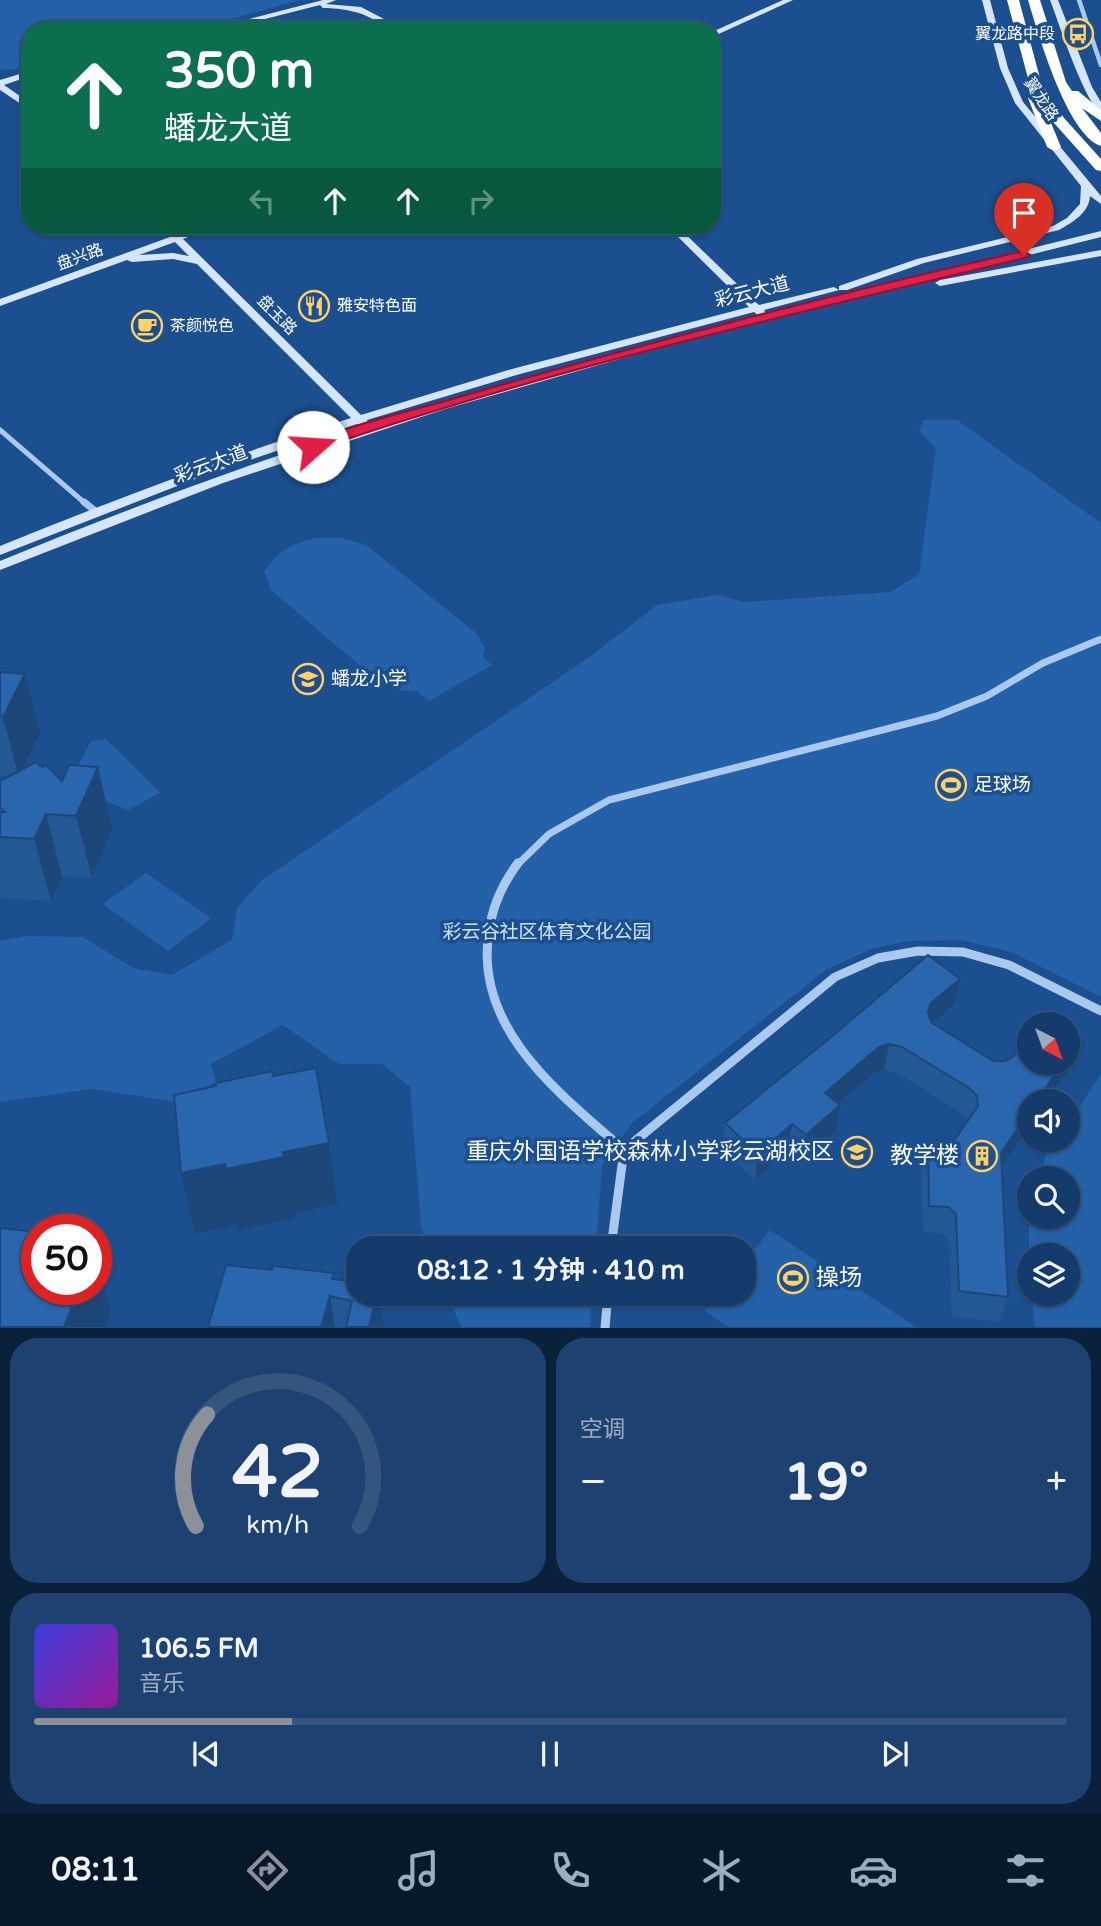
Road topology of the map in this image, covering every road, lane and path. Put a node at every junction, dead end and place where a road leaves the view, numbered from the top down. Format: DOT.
graph roads {
  1 [pos="332,0"];
  2 [pos="339,0"];
  3 [pos="789,0"];
  4 [pos="986,0"];
  5 [pos="1013,0"];
  6 [pos="1034,0"];
  7 [pos="1054,0"];
  8 [pos="1079,0"];
  9 [pos="291,10"];
  10 [pos="366,13"];
  11 [pos="246,21"];
  12 [pos="382,21"];
  13 [pos="721,31"];
  14 [pos="1101,65"];
  15 [pos="21,77"];
  16 [pos="1035,82"];
  17 [pos="1060,82"];
  18 [pos="0,84"];
  19 [pos="21,90"];
  20 [pos="17,98"];
  21 [pos="21,101"];
  22 [pos="1101,110"];
  23 [pos="1101,117"];
  24 [pos="1101,142"];
  25 [pos="1054,147"];
  26 [pos="1101,167"];
  27 [pos="1086,186"];
  28 [pos="1101,201"];
  29 [pos="1101,225"];
  30 [pos="1101,234"];
  31 [pos="182,235"];
  32 [pos="681,235"];
  33 [pos="176,237"];
  34 [pos="1101,253"];
  35 [pos="120,259"];
  36 [pos="201,262"];
  37 [pos="921,274"];
  38 [pos="843,288"];
  39 [pos="866,292"];
  40 [pos="0,303"];
  41 [pos="761,313"];
  42 [pos="363,423"];
  43 [pos="0,430"];
  44 [pos="94,510"];
  45 [pos="0,551"];
  46 [pos="0,566"];
  47 [pos="1101,639"];
  48 [pos="1101,1011"];
  49 [pos="624,1150"];
  50 [pos="613,1236"];
  51 [pos="607,1306"];
  52 [pos="605,1328"];
  1 -- 9 [label="main road"];
  2 -- 10 [label="main road"];
  3 -- 13 [label="main road"];
  4 -- 25 [label="main road, 翼龙路"];
  5 -- 16 [label="highway, 翼龙路"];
  6 -- 17 [label="highway, 翼龙路"];
  7 -- 22 [label="main road"];
  8 -- 14 [label="street"];
  9 -- 10 [label="main road"];
  9 -- 11 [label="main road"];
  10 -- 12 [label="main road"];
  15 -- 18 [label="main road"];
  16 -- 25 [label="highway"];
  16 -- 26 [label="highway, 翼龙路"];
  17 -- 23 [label="highway"];
  17 -- 24 [label="highway, 翼龙路"];
  18 -- 20 [label="main road"];
  19 -- 20 [label="main road"];
  20 -- 21 [label="main road"];
  25 -- 27 [label="main road, 翼龙路"];
  27 -- 28 [label="main road, 翼龙路"];
  27 -- 38 [label="main road"];
  29 -- 37 [label="main road"];
  30 -- 37 [label="main road"];
  31 -- 33 [label="main road, 盘兴路"];
  32 -- 41 [label="main road"];
  33 -- 35 [label="main road, 盘兴路"];
  33 -- 36 [label="main road, 盘玉路"];
  34 -- 39 [label="main road"];
  35 -- 36 [label="main road"];
  35 -- 40 [label="main road, 盘兴路"];
  36 -- 42 [label="main road, 盘玉路"];
  37 -- 38 [label="main road, 彩云大道"];
  37 -- 39 [label="main road, 彩云大道"];
  38 -- 41 [label="main road, 彩云大道"];
  39 -- 41 [label="main road, 彩云大道"];
  41 -- 42 [label="main road, 彩云大道"];
  42 -- 44 [label="main road, 彩云大道"];
  42 -- 46 [label="main road, 彩云大道"];
  43 -- 44 [label="street"];
  44 -- 45 [label="main road, 彩云大道"];
  47 -- 49 [label="street"];
  48 -- 49 [label="street"];
  49 -- 50 [label="street"];
  51 -- 52 [label="street"];
}
